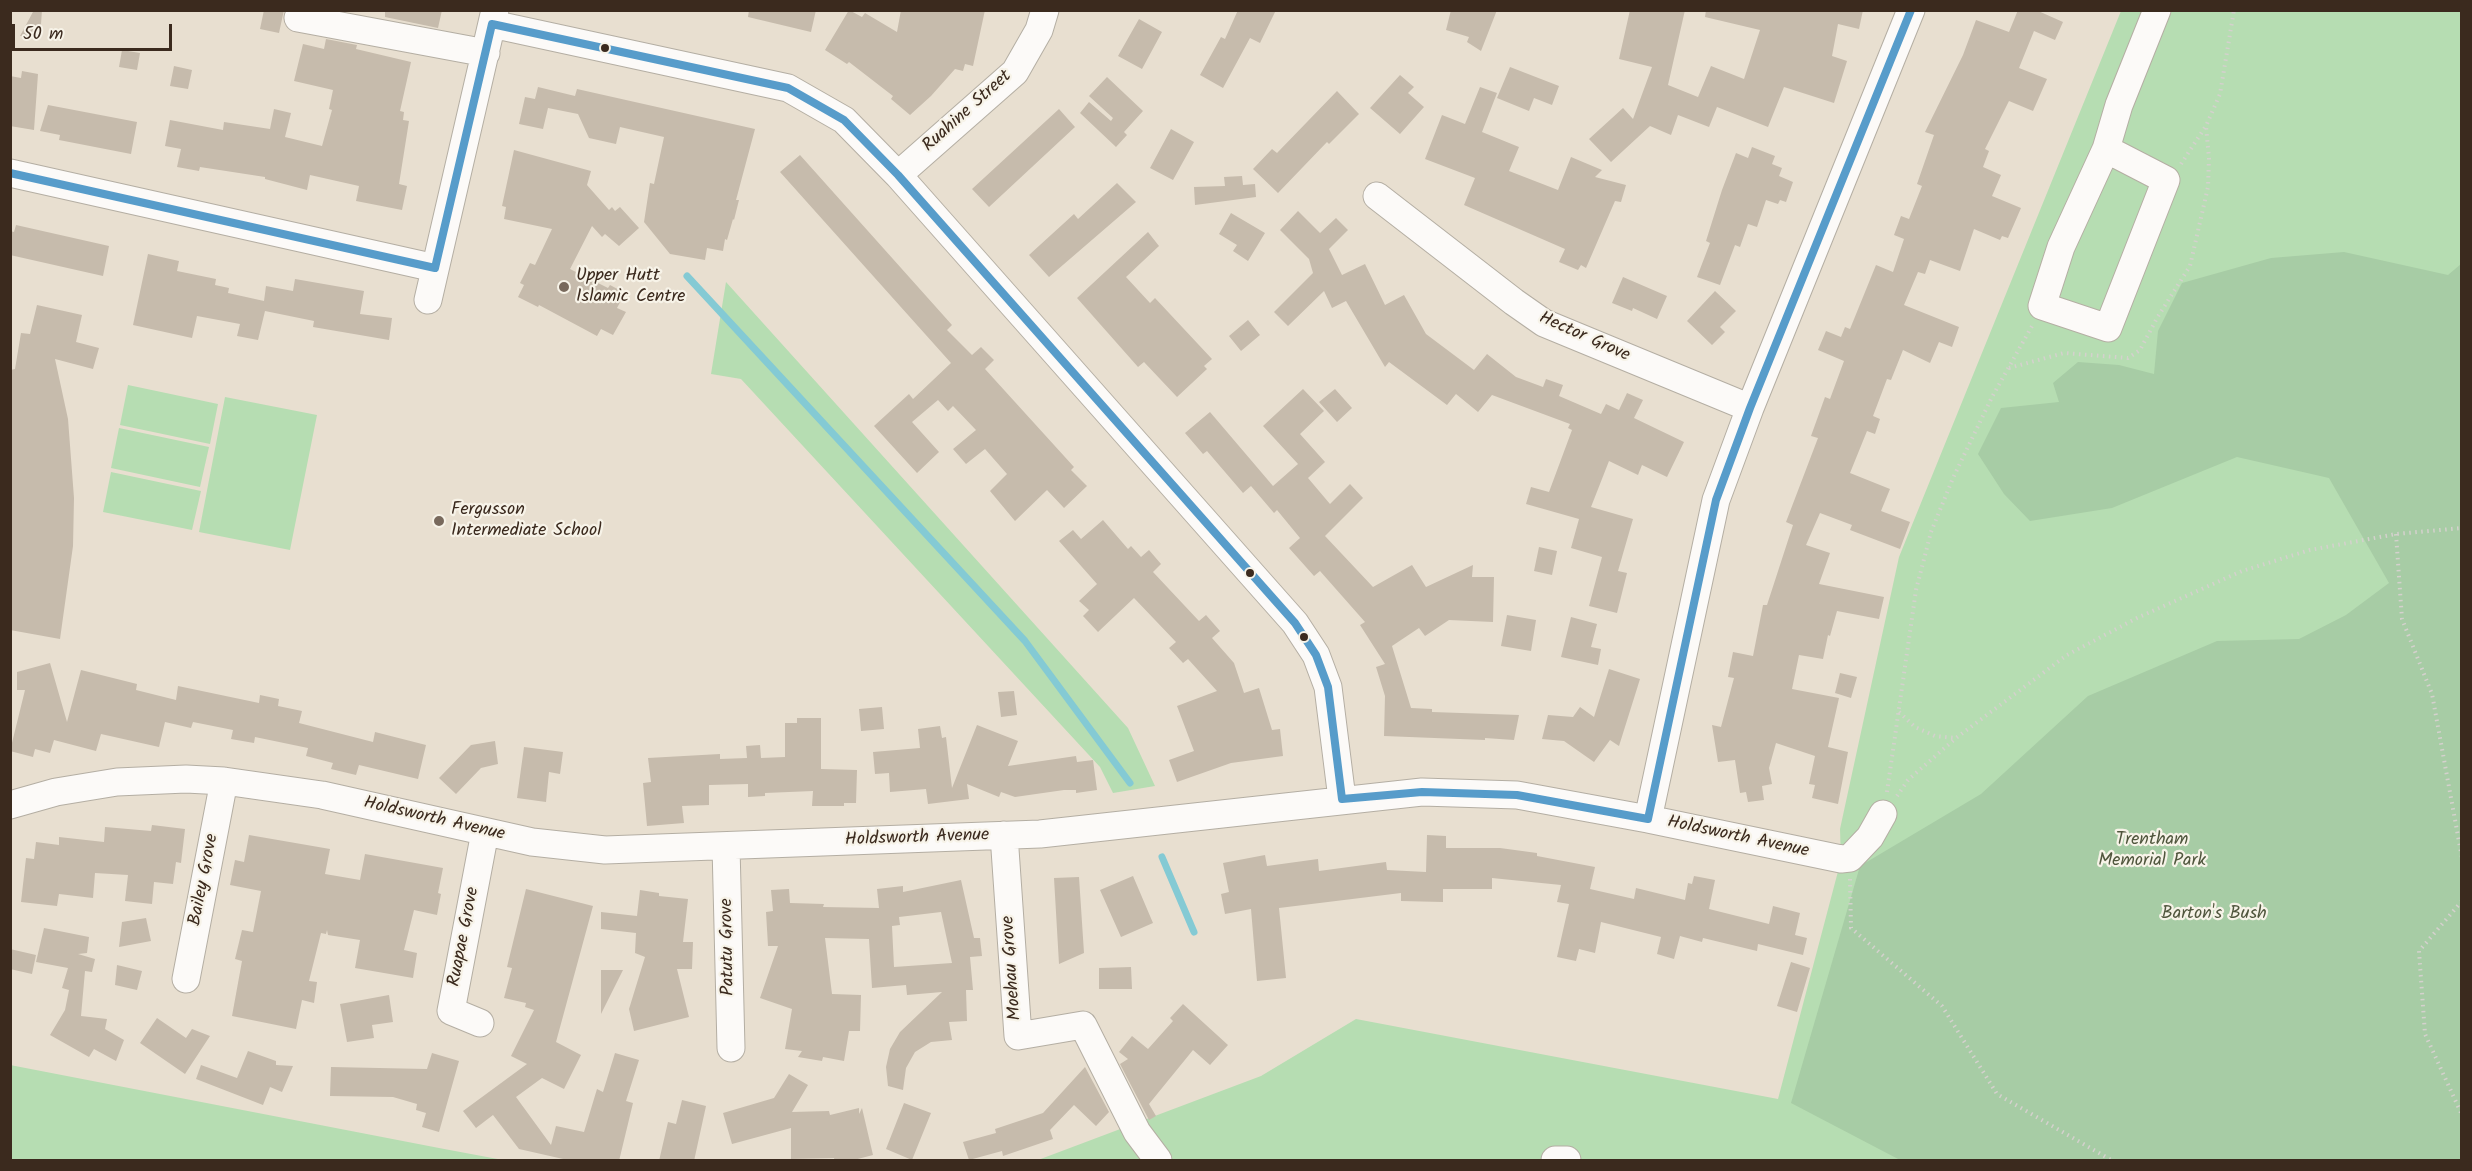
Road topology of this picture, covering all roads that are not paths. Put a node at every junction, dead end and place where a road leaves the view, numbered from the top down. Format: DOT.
graph roads {
  1 [pos="1045,10"];
  2 [pos="1911,10"];
  3 [pos="2157,10"];
  4 [pos="494,17"];
  5 [pos="298,18"];
  6 [pos="486,53"];
  7 [pos="2106,150"];
  8 [pos="10,173"];
  9 [pos="898,175"];
  10 [pos="1377,196"];
  11 [pos="435,268"];
  12 [pos="428,300"];
  13 [pos="1750,408"];
  14 [pos="224,781"];
  15 [pos="1342,799"];
  16 [pos="10,805"];
  17 [pos="1883,814"];
  18 [pos="1648,819"];
  19 [pos="485,832"];
  20 [pos="1004,835"];
  21 [pos="726,846"];
  22 [pos="186,979"];
  23 [pos="480,1023"];
  24 [pos="731,1048"];
  25 [pos="1158,1161"];
  26 [pos="1555,1161"];
  27 [pos="1567,1161"];
  1 -- 9 [label="street, Ruahine Street"];
  2 -- 13 [label="street"];
  3 -- 7 [label="street"];
  4 -- 6 [label="street"];
  4 -- 9 [label="street"];
  5 -- 6 [label="street"];
  6 -- 11 [label="street"];
  7 -- 7 [label="street"];
  8 -- 11 [label="street"];
  9 -- 15 [label="street"];
  10 -- 13 [label="street, Hector Grove"];
  11 -- 12 [label="street"];
  13 -- 18 [label="street"];
  14 -- 16 [label="street, Holdsworth Avenue"];
  14 -- 19 [label="street, Holdsworth Avenue"];
  14 -- 22 [label="street, Bailey Grove"];
  15 -- 18 [label="street, Holdsworth Avenue"];
  15 -- 20 [label="street, Holdsworth Avenue"];
  17 -- 18 [label="street, Holdsworth Avenue"];
  19 -- 21 [label="street, Holdsworth Avenue"];
  19 -- 23 [label="street, Ruapae Grove"];
  20 -- 21 [label="street, Holdsworth Avenue"];
  20 -- 25 [label="street, Moehau Grove"];
  21 -- 24 [label="street, Patutu Grove"];
  26 -- 27 [label="street"];
}
